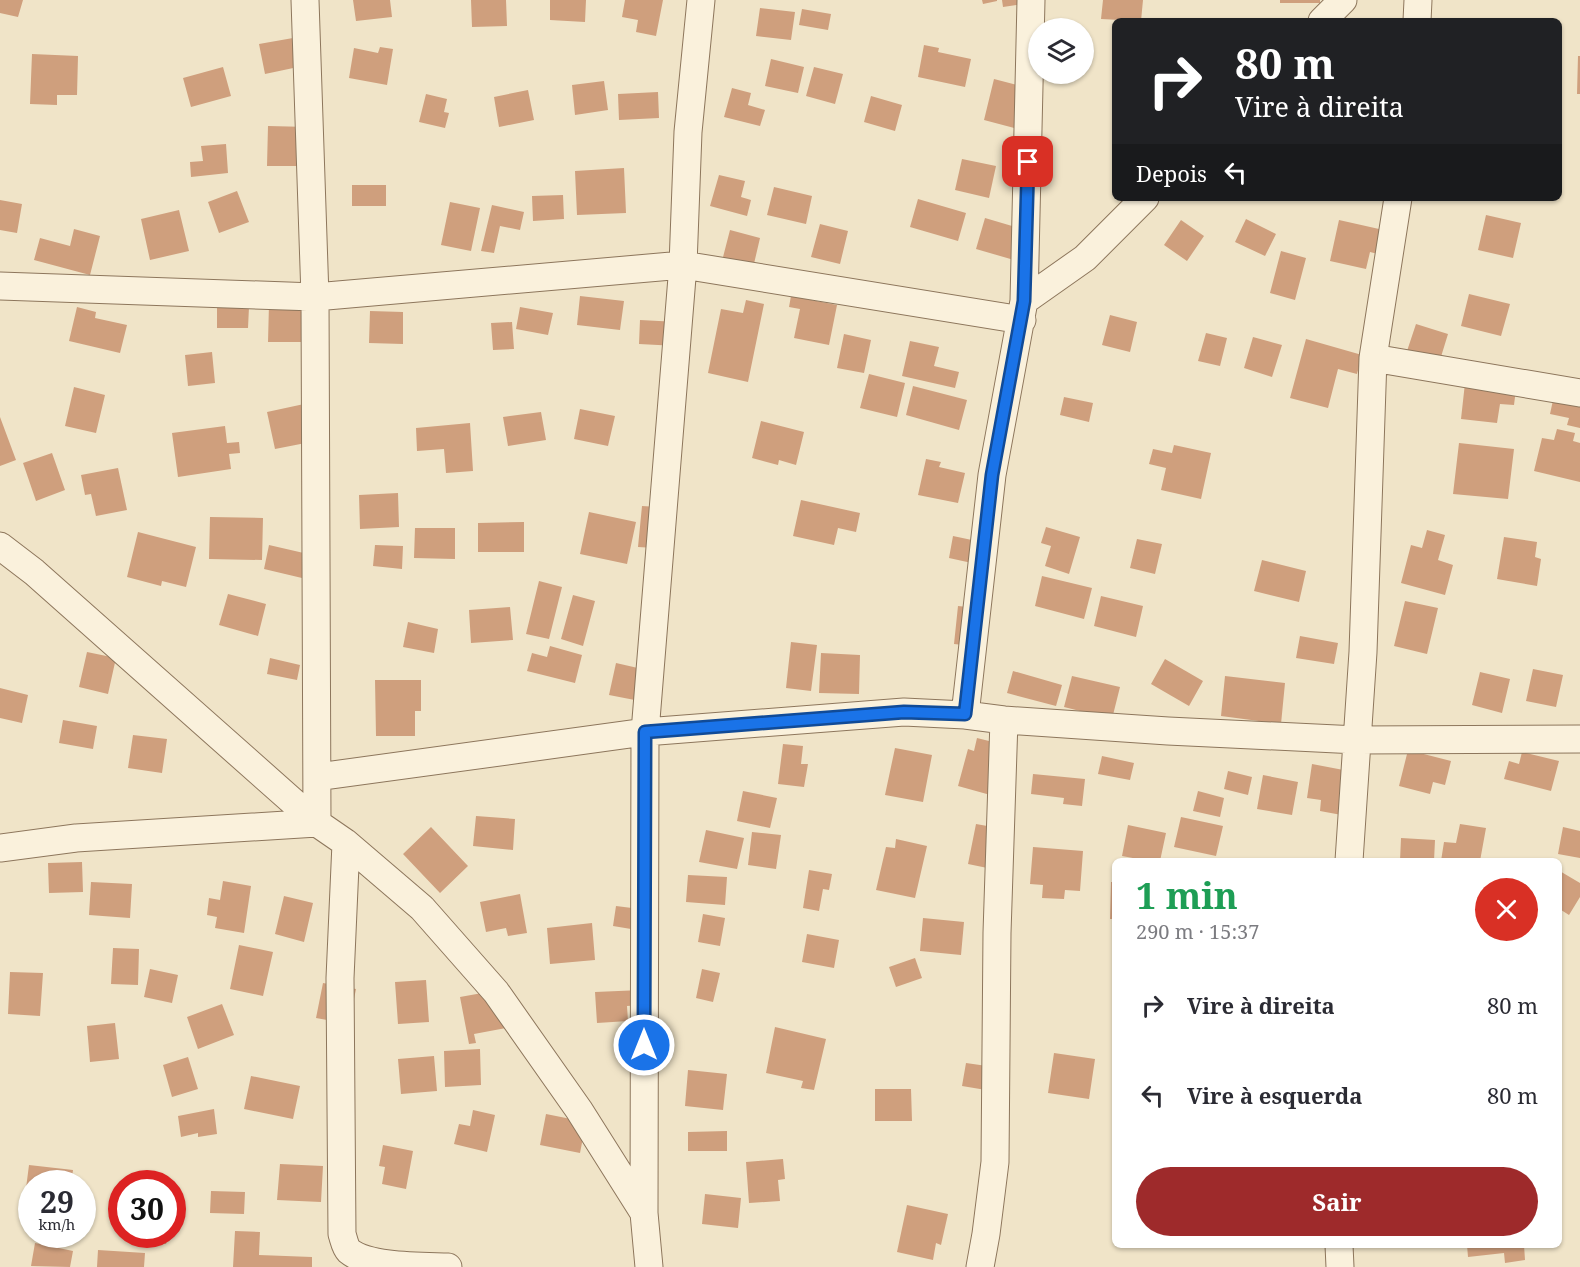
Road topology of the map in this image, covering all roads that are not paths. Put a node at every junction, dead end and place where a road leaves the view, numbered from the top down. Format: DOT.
graph roads {
  1 [pos="305,0"];
  2 [pos="701,0"];
  3 [pos="1031,0"];
  4 [pos="1343,0"];
  5 [pos="1418,0"];
  6 [pos="1325,18"];
  7 [pos="1417,18"];
  8 [pos="1142,201"];
  9 [pos="1398,201"];
  10 [pos="683,265"];
  11 [pos="0,286"];
  12 [pos="315,297"];
  13 [pos="1023,311"];
  14 [pos="1373,358"];
  15 [pos="1580,393"];
  16 [pos="0,546"];
  17 [pos="965,714"];
  18 [pos="1004,720"];
  19 [pos="645,732"];
  20 [pos="1580,739"];
  21 [pos="1357,740"];
  22 [pos="317,777"];
  23 [pos="317,823"];
  24 [pos="346,843"];
  25 [pos="0,849"];
  26 [pos="1349,858"];
  27 [pos="644,1213"];
  28 [pos="1339,1248"];
  29 [pos="355,1261"];
  30 [pos="448,1267"];
  31 [pos="649,1267"];
  32 [pos="980,1267"];
  33 [pos="1340,1267"];
  1 -- 12 [label="street"];
  2 -- 10 [label="street"];
  3 -- 13 [label="street"];
  4 -- 6 [label="street"];
  5 -- 7 [label="street"];
  8 -- 13 [label="street"];
  9 -- 14 [label="street"];
  10 -- 12 [label="street"];
  10 -- 13 [label="street"];
  10 -- 19 [label="street"];
  11 -- 12 [label="street"];
  12 -- 22 [label="street"];
  13 -- 17 [label="street"];
  14 -- 15 [label="street"];
  14 -- 21 [label="street"];
  16 -- 23 [label="street"];
  17 -- 18 [label="street"];
  17 -- 19 [label="street"];
  18 -- 21 [label="street"];
  18 -- 32 [label="street"];
  19 -- 22 [label="street"];
  19 -- 27 [label="street"];
  20 -- 21 [label="street"];
  21 -- 26 [label="street"];
  22 -- 23 [label="street"];
  23 -- 24 [label="street"];
  23 -- 25 [label="street"];
  24 -- 27 [label="street"];
  24 -- 29 [label="street"];
  27 -- 31 [label="street"];
  28 -- 33 [label="street"];
  29 -- 30 [label="street"];
}
